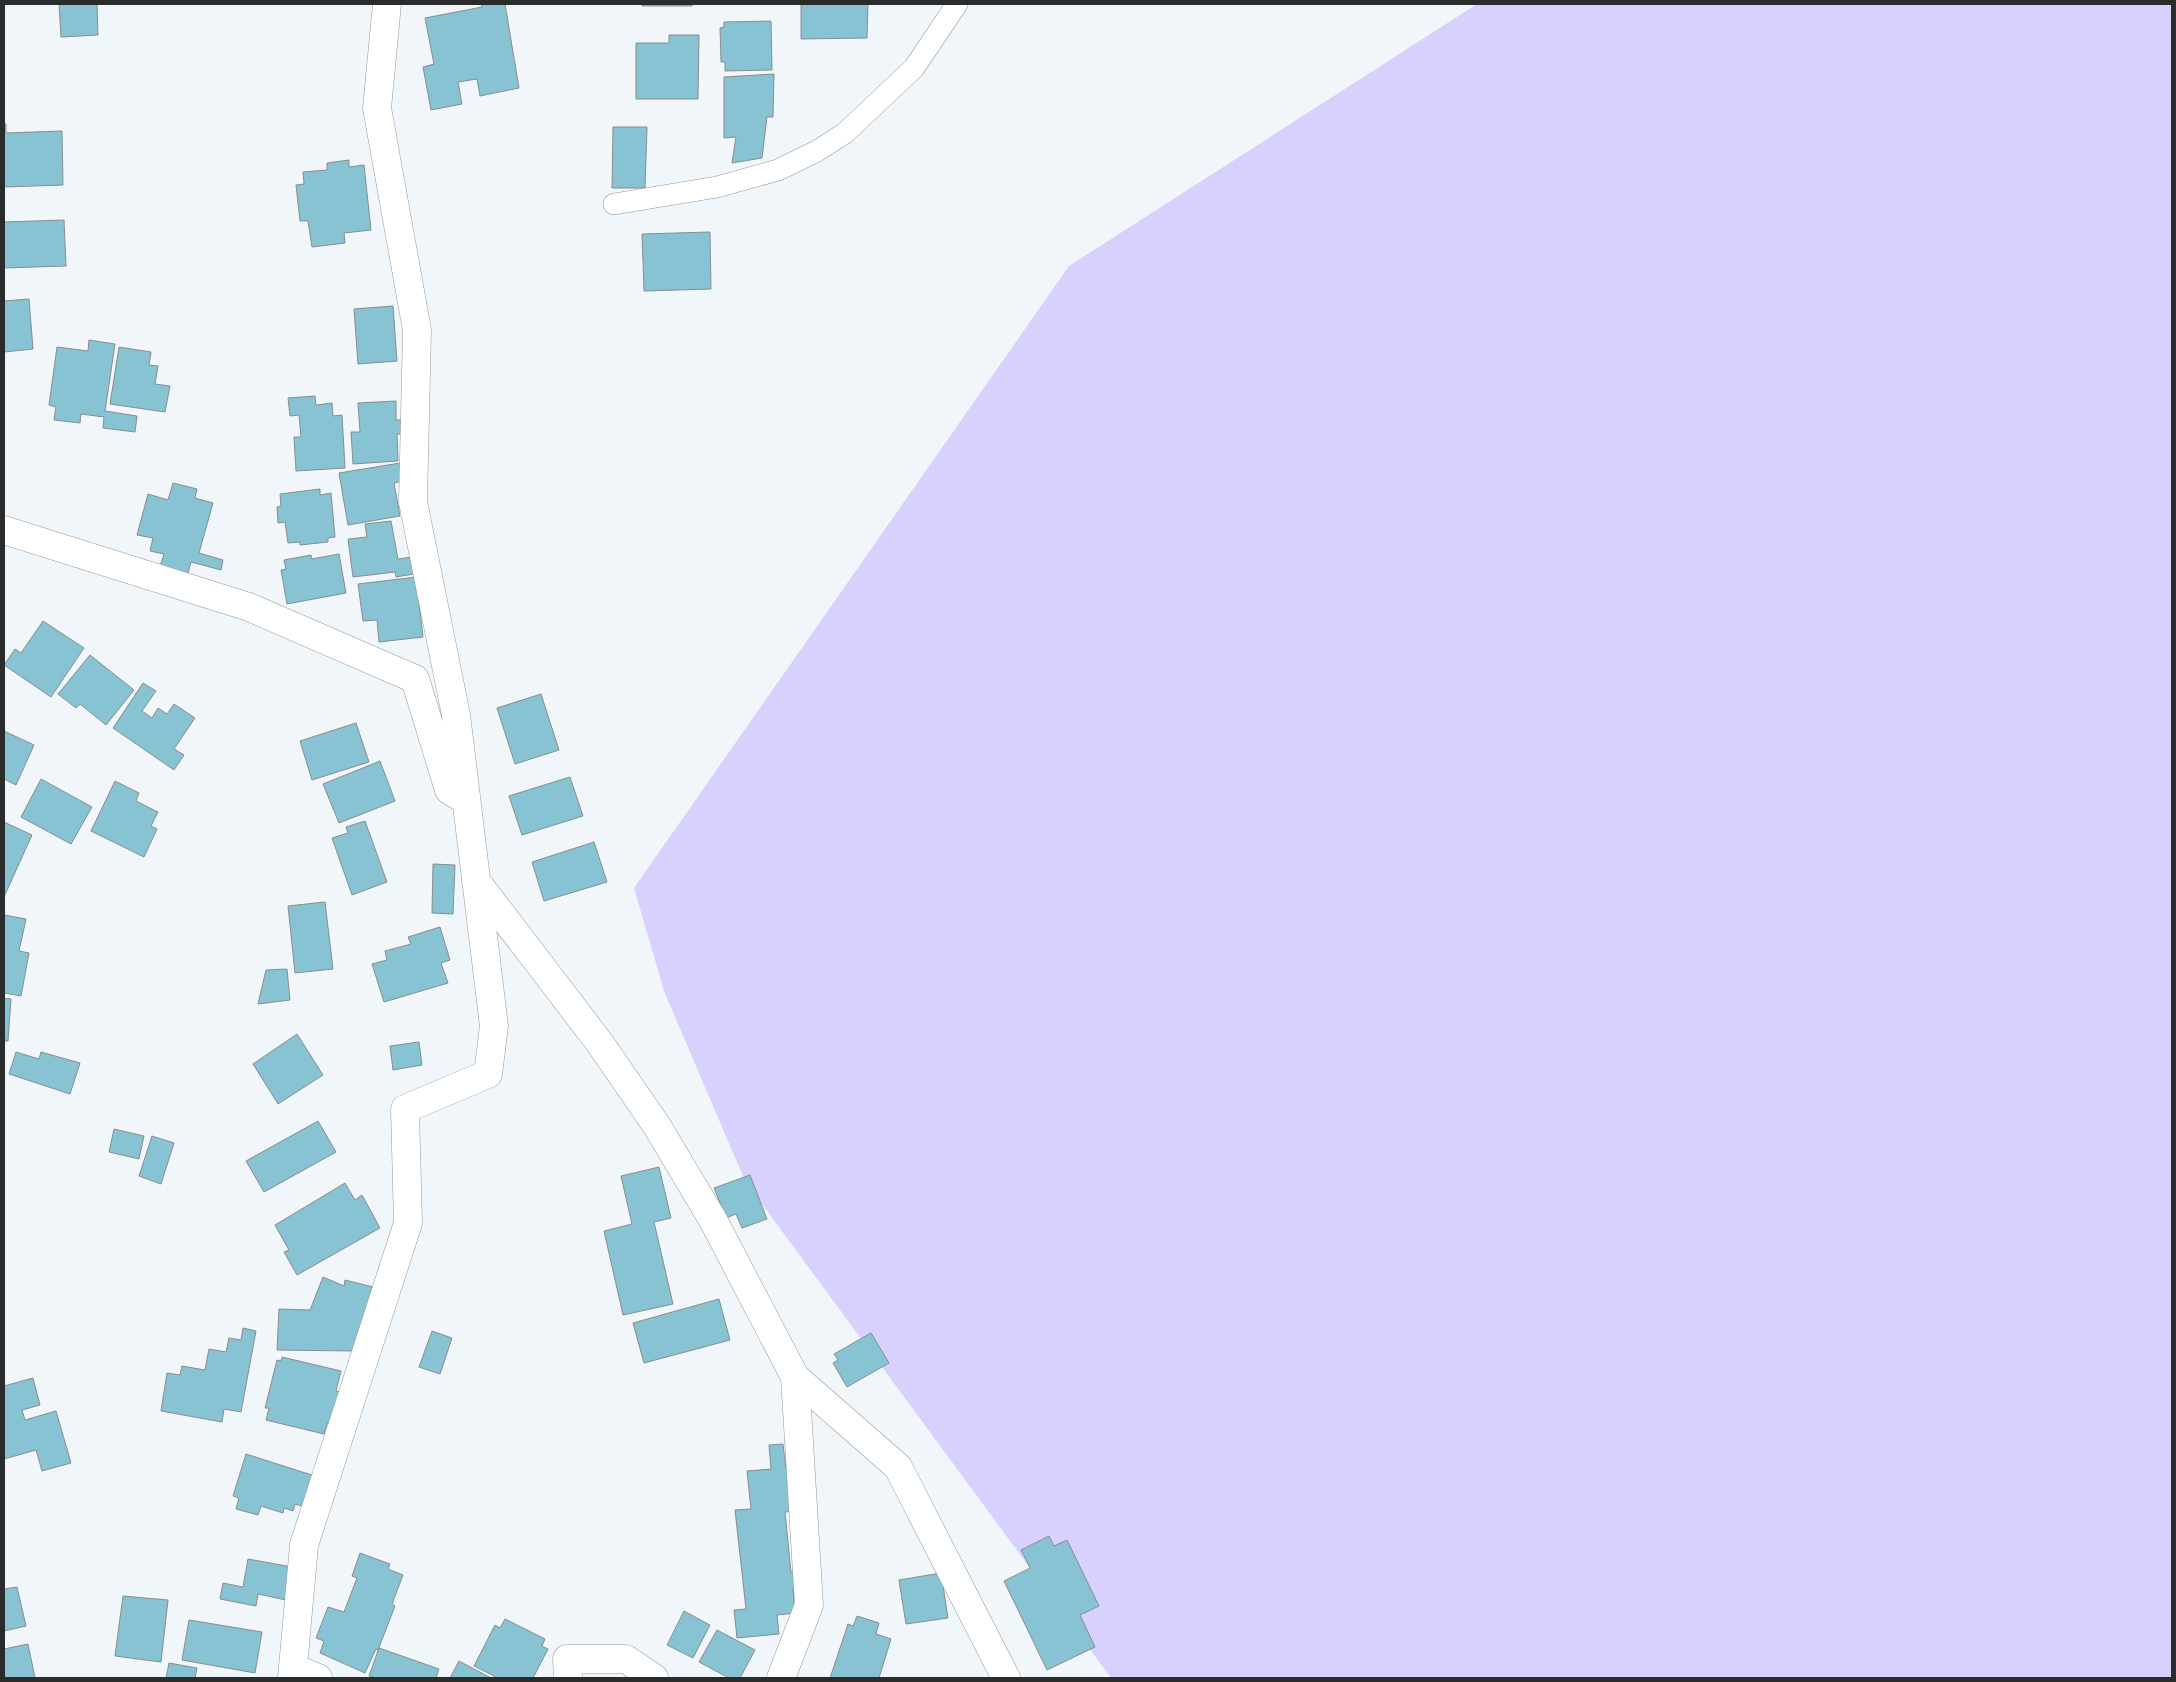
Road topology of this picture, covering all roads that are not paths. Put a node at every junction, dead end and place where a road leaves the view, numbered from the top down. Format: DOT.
graph roads {
  1 [pos="387,4"];
  2 [pos="957,4"];
  3 [pos="614,204"];
  4 [pos="4,530"];
  5 [pos="466,800"];
  6 [pos="476,880"];
  7 [pos="795,1377"];
  8 [pos="292,1673"];
  9 [pos="318,1678"];
  10 [pos="568,1678"];
  11 [pos="654,1678"];
  12 [pos="781,1678"];
  13 [pos="1005,1678"];
  1 -- 5 [label="street"];
  2 -- 3 [label="lane"];
  4 -- 5 [label="street"];
  5 -- 6 [label="street"];
  6 -- 7 [label="street"];
  6 -- 8 [label="street"];
  7 -- 12 [label="street"];
  7 -- 13 [label="street"];
  8 -- 9 [label="street"];
  10 -- 11 [label="street"];
}
